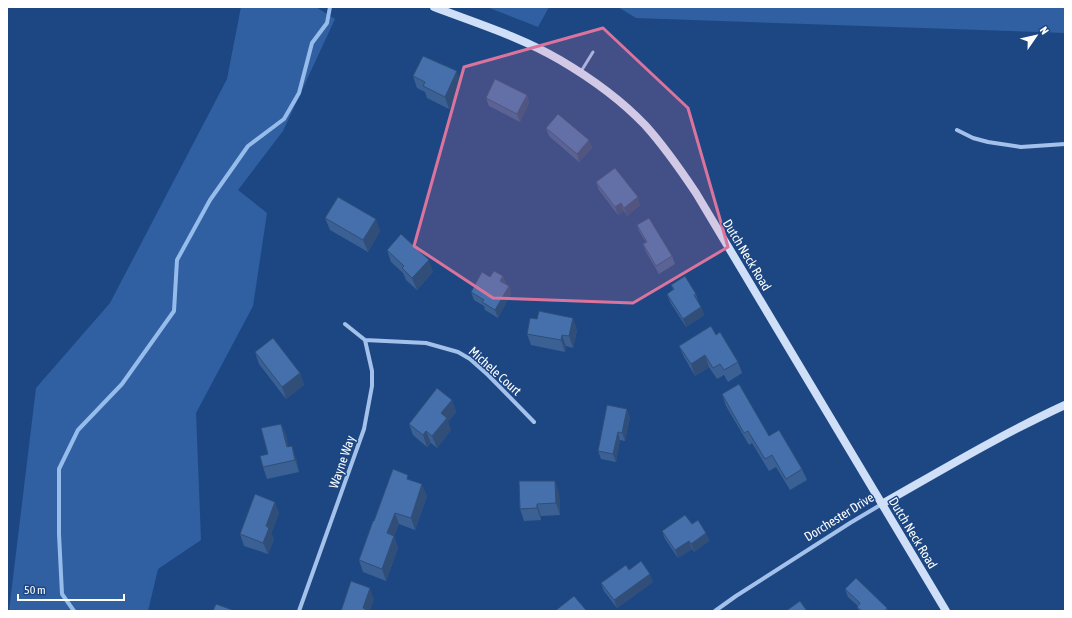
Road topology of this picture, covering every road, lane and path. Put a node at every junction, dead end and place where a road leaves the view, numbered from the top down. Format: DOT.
graph roads {
  1 [pos="434,7"];
  2 [pos="593,52"];
  3 [pos="580,73"];
  4 [pos="957,130"];
  5 [pos="1065,144"];
  6 [pos="345,324"];
  7 [pos="365,340"];
  8 [pos="1065,405"];
  9 [pos="534,422"];
  10 [pos="882,504"];
  11 [pos="299,611"];
  12 [pos="715,611"];
  13 [pos="946,611"];
  1 -- 3 [label="street, Dutch Neck Road"];
  2 -- 3 [label="lane"];
  3 -- 10 [label="street, Dutch Neck Road"];
  4 -- 5 [label="street"];
  6 -- 7 [label="street"];
  7 -- 9 [label="street, Michele Court"];
  7 -- 11 [label="street, Wayne Way"];
  8 -- 10 [label="street, Dorchester Drive"];
  10 -- 12 [label="street, Dorchester Drive"];
  10 -- 13 [label="street, Dutch Neck Road"];
}
